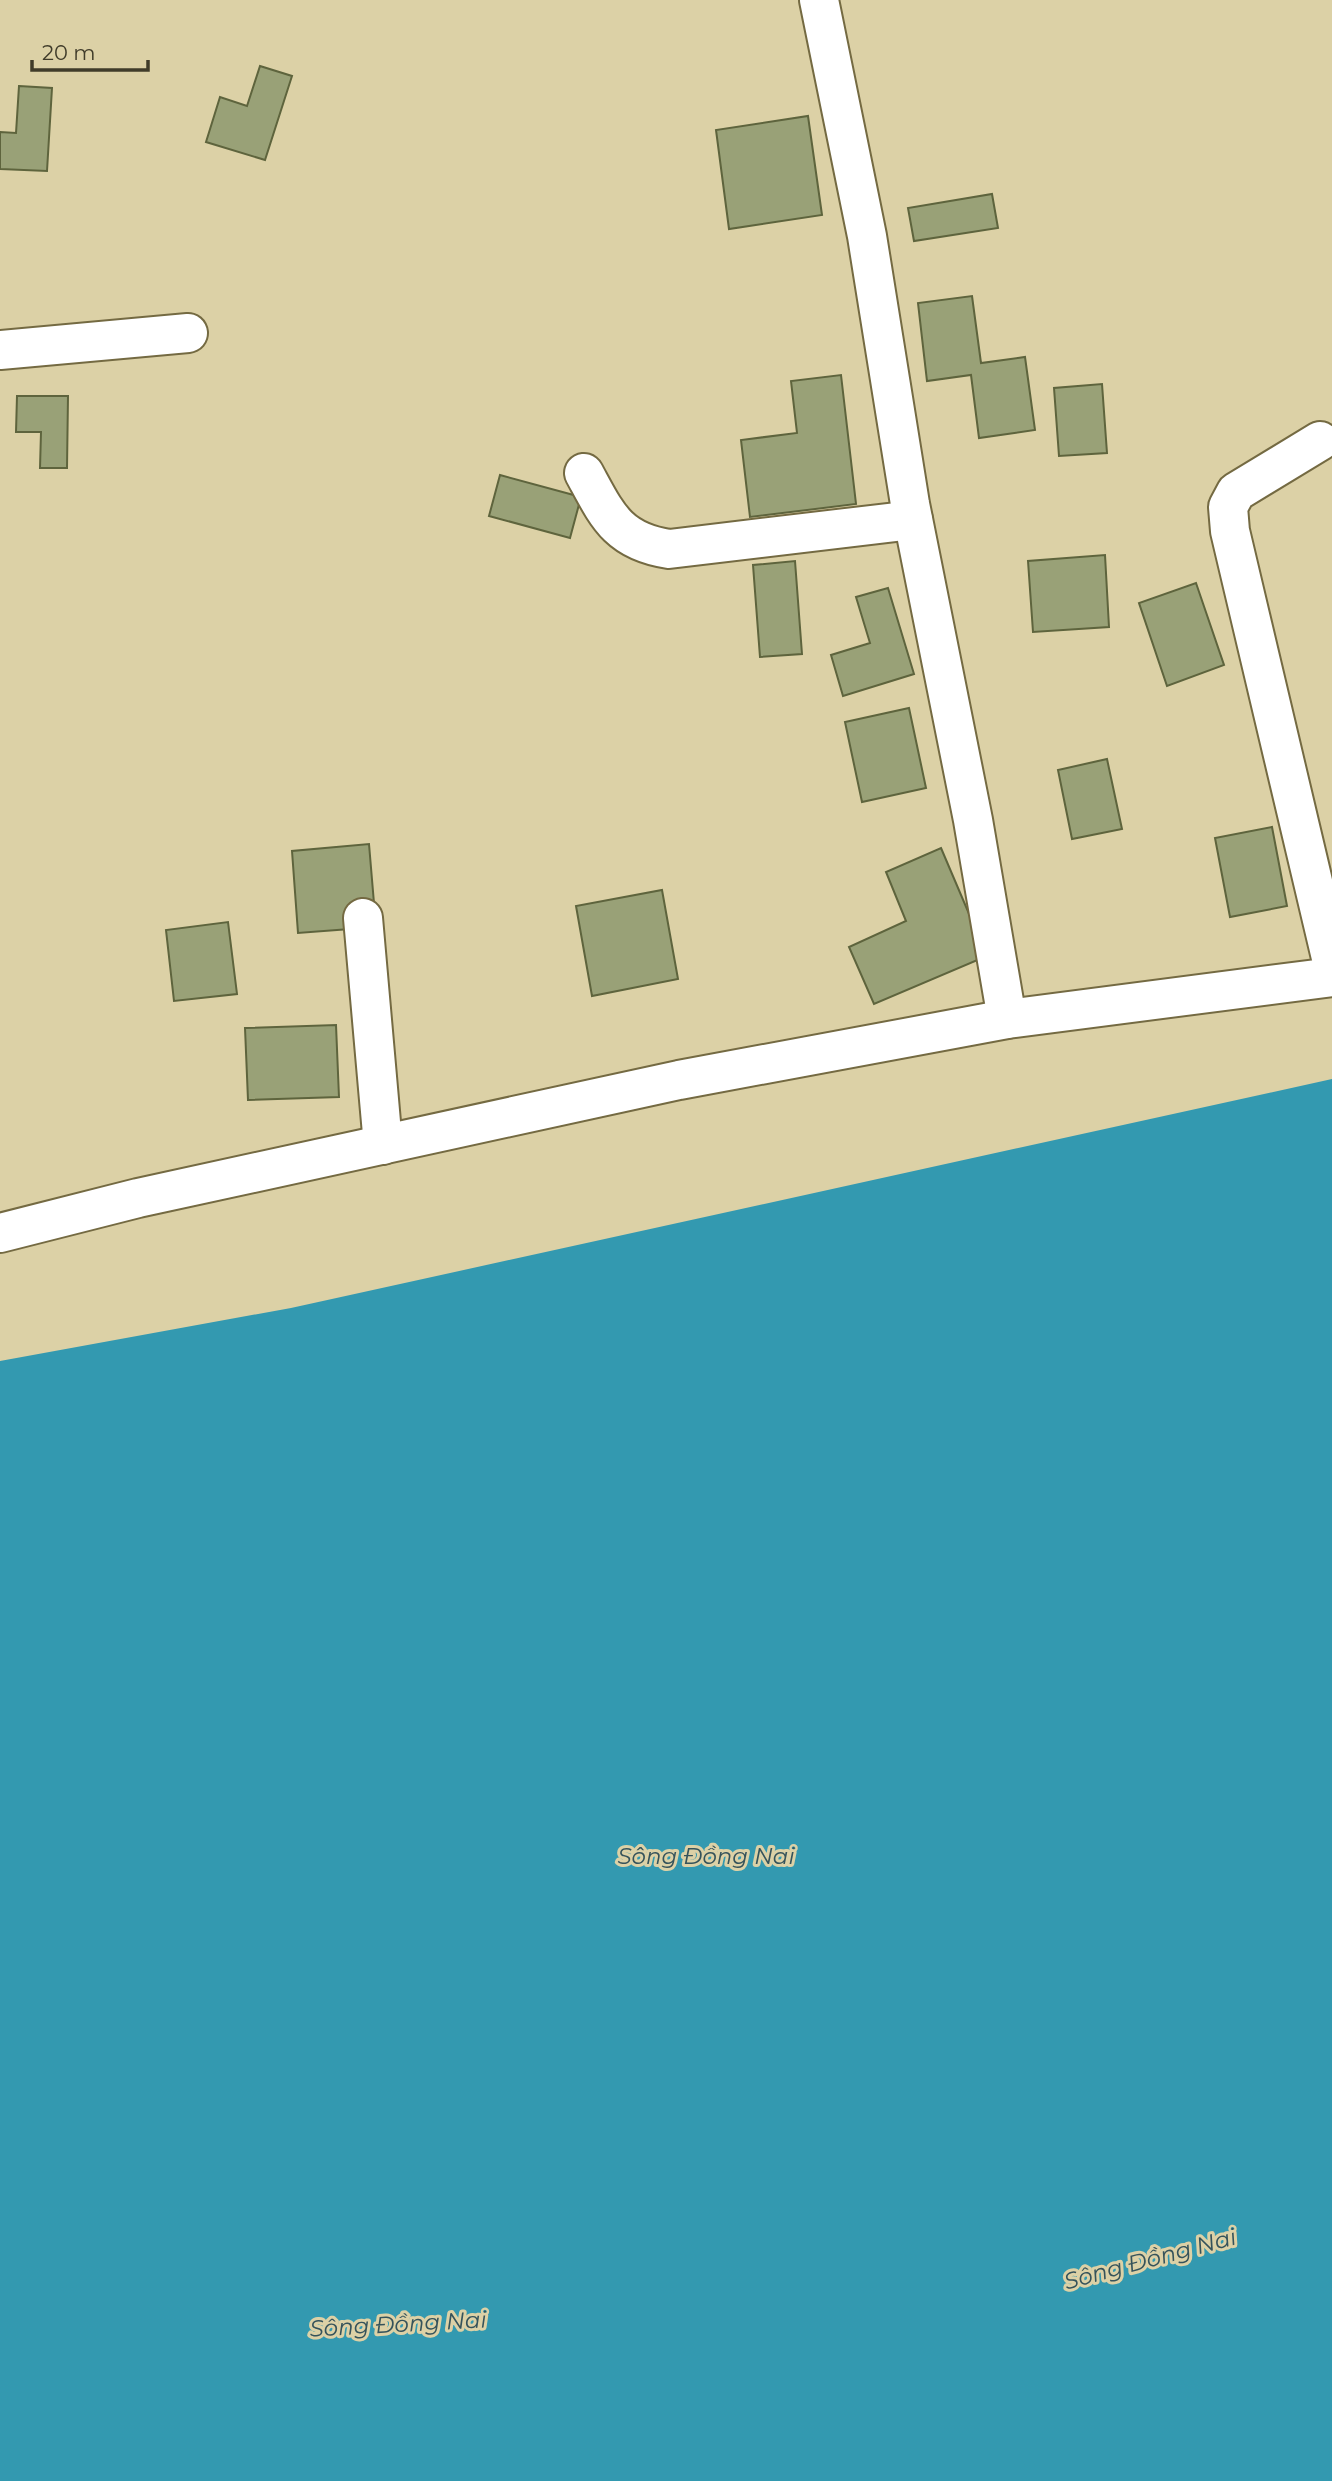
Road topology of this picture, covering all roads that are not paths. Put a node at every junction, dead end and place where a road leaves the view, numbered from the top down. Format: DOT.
graph roads {
  1 [pos="819,0"];
  2 [pos="188,332"];
  3 [pos="0,350"];
  4 [pos="1320,441"];
  5 [pos="584,473"];
  6 [pos="913,520"];
  7 [pos="363,918"];
  8 [pos="1332,962"];
  9 [pos="1332,977"];
  10 [pos="1007,1019"];
  11 [pos="383,1145"];
  12 [pos="0,1233"];
  1 -- 6 [label="street"];
  2 -- 3 [label="street"];
  4 -- 8 [label="street"];
  5 -- 6 [label="street"];
  6 -- 10 [label="street"];
  7 -- 11 [label="street"];
  9 -- 10 [label="street"];
  10 -- 11 [label="street"];
  11 -- 12 [label="street"];
}
